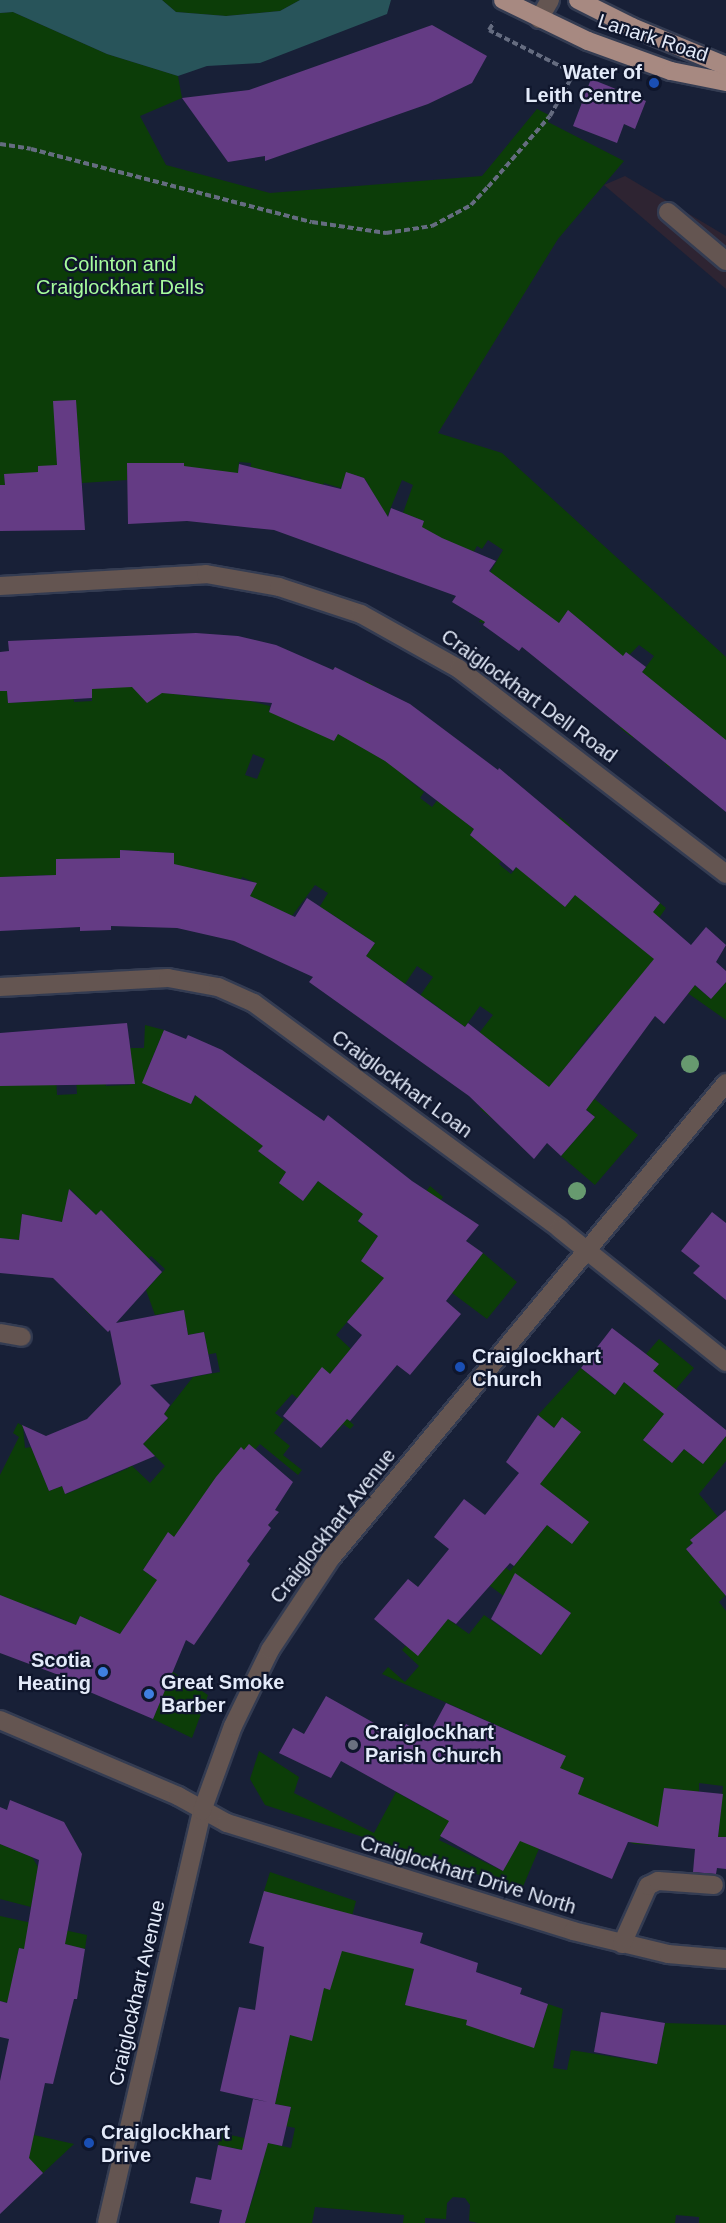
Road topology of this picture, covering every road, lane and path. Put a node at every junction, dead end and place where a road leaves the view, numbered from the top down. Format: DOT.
graph roads {
  1 [pos="550,0"];
  2 [pos="578,0"];
  3 [pos="504,1"];
  4 [pos="539,19"];
  5 [pos="726,66"];
  6 [pos="726,82"];
  7 [pos="0,144"];
  8 [pos="668,212"];
  9 [pos="726,261"];
  10 [pos="0,586"];
  11 [pos="726,874"];
  12 [pos="0,987"];
  13 [pos="726,1083"];
  14 [pos="588,1251"];
  15 [pos="0,1333"];
  16 [pos="22,1337"];
  17 [pos="726,1362"];
  18 [pos="0,1720"];
  19 [pos="202,1811"];
  20 [pos="714,1885"];
  21 [pos="622,1944"];
  22 [pos="726,1959"];
  23 [pos="107,2223"];
  1 -- 4 [label="street"];
  2 -- 5 [label="main road, Lanark Road"];
  3 -- 4 [label="main road, Lanark Road"];
  3 -- 7 [label="path"];
  4 -- 6 [label="main road, Lanark Road"];
  8 -- 9 [label="street"];
  10 -- 11 [label="street, Craiglockhart Dell Road"];
  12 -- 14 [label="street, Craiglockhart Loan"];
  13 -- 14 [label="street, Craiglockhart Avenue"];
  14 -- 17 [label="street, Craiglockhart Loan"];
  14 -- 19 [label="street, Craiglockhart Avenue"];
  15 -- 16 [label="street"];
  18 -- 19 [label="street, Craiglockhart Drive North"];
  19 -- 21 [label="street, Craiglockhart Drive North"];
  19 -- 23 [label="street, Craiglockhart Avenue"];
  20 -- 21 [label="street"];
  21 -- 22 [label="street, Craiglockhart Drive North"];
}
